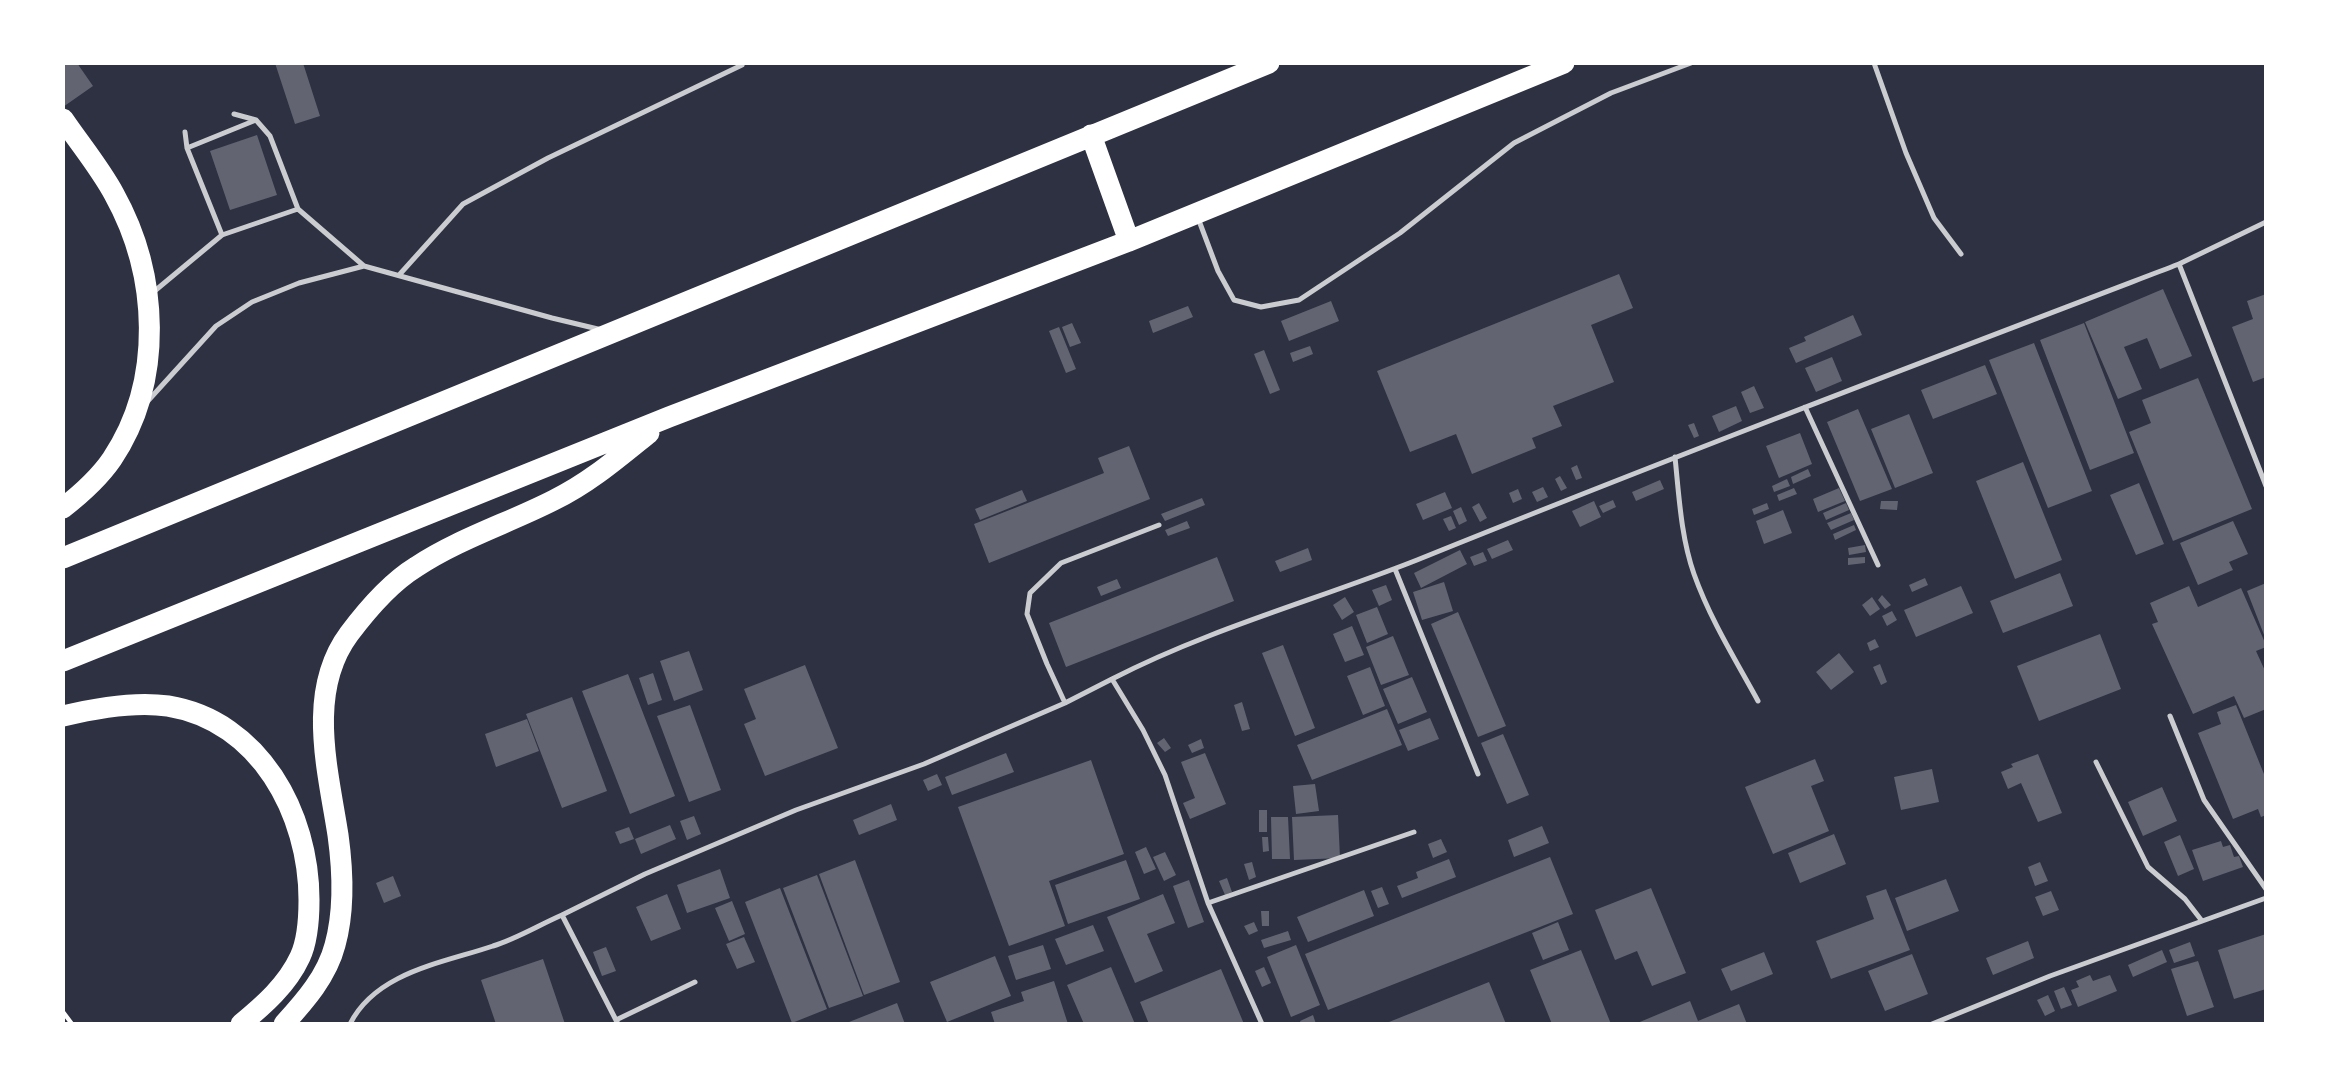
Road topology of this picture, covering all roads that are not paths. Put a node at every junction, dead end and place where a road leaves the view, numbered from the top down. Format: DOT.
graph roads {
  1 [pos="1269,63"];
  2 [pos="1564,63"];
  3 [pos="1691,63"];
  4 [pos="1874,63"];
  5 [pos="742,65"];
  6 [pos="234,114"];
  7 [pos="63,119"];
  8 [pos="256,120"];
  9 [pos="185,132"];
  10 [pos="1091,135"];
  11 [pos="187,148"];
  12 [pos="298,209"];
  13 [pos="1196,212"];
  14 [pos="2266,222"];
  15 [pos="222,235"];
  16 [pos="1129,241"];
  17 [pos="1961,254"];
  18 [pos="2179,264"];
  19 [pos="364,265"];
  20 [pos="400,274"];
  21 [pos="148,296"];
  22 [pos="612,332"];
  23 [pos="1805,407"];
  24 [pos="133,417"];
  25 [pos="669,417"];
  26 [pos="1675,457"];
  27 [pos="2266,486"];
  28 [pos="63,508"];
  29 [pos="1159,525"];
  30 [pos="63,558"];
  31 [pos="1878,565"];
  32 [pos="1395,569"];
  33 [pos="63,661"];
  34 [pos="1112,679"];
  35 [pos="1758,701"];
  36 [pos="1065,703"];
  37 [pos="63,716"];
  38 [pos="2170,716"];
  39 [pos="2096,762"];
  40 [pos="1478,774"];
  41 [pos="1414,832"];
  42 [pos="2266,890"];
  43 [pos="2266,898"];
  44 [pos="1208,903"];
  45 [pos="562,915"];
  46 [pos="2202,921"];
  47 [pos="695,982"];
  48 [pos="617,1022"];
  49 [pos="241,1024"];
  50 [pos="284,1024"];
  51 [pos="350,1024"];
  52 [pos="1262,1024"];
  53 [pos="1932,1024"];
  1 -- 10 [label="highway"];
  2 -- 13 [label="highway"];
  3 -- 13 [label="lane"];
  4 -- 17 [label="lane"];
  5 -- 20 [label="lane"];
  6 -- 8 [label="lane"];
  7 -- 21 [label="highway"];
  8 -- 11 [label="lane"];
  8 -- 12 [label="lane"];
  9 -- 11 [label="lane"];
  10 -- 16 [label="highway"];
  10 -- 22 [label="highway"];
  11 -- 15 [label="lane"];
  12 -- 15 [label="lane"];
  12 -- 19 [label="lane"];
  13 -- 16 [label="highway"];
  14 -- 18 [label="lane"];
  15 -- 21 [label="lane"];
  16 -- 25 [label="highway"];
  18 -- 23 [label="lane"];
  18 -- 27 [label="lane"];
  19 -- 20 [label="lane"];
  19 -- 24 [label="lane"];
  20 -- 22 [label="lane"];
  21 -- 24 [label="highway"];
  22 -- 30 [label="highway"];
  23 -- 26 [label="lane"];
  23 -- 31 [label="lane"];
  24 -- 28 [label="highway"];
  25 -- 33 [label="highway"];
  25 -- 50 [label="highway"];
  26 -- 32 [label="lane"];
  26 -- 35 [label="lane"];
  29 -- 36 [label="lane"];
  32 -- 34 [label="lane"];
  32 -- 40 [label="lane"];
  34 -- 36 [label="lane"];
  34 -- 44 [label="lane"];
  36 -- 45 [label="lane"];
  37 -- 49 [label="highway"];
  38 -- 42 [label="lane"];
  39 -- 46 [label="lane"];
  41 -- 44 [label="lane"];
  43 -- 46 [label="lane"];
  44 -- 52 [label="lane"];
  45 -- 48 [label="lane"];
  45 -- 51 [label="lane"];
  46 -- 53 [label="lane"];
  47 -- 48 [label="lane"];
}
